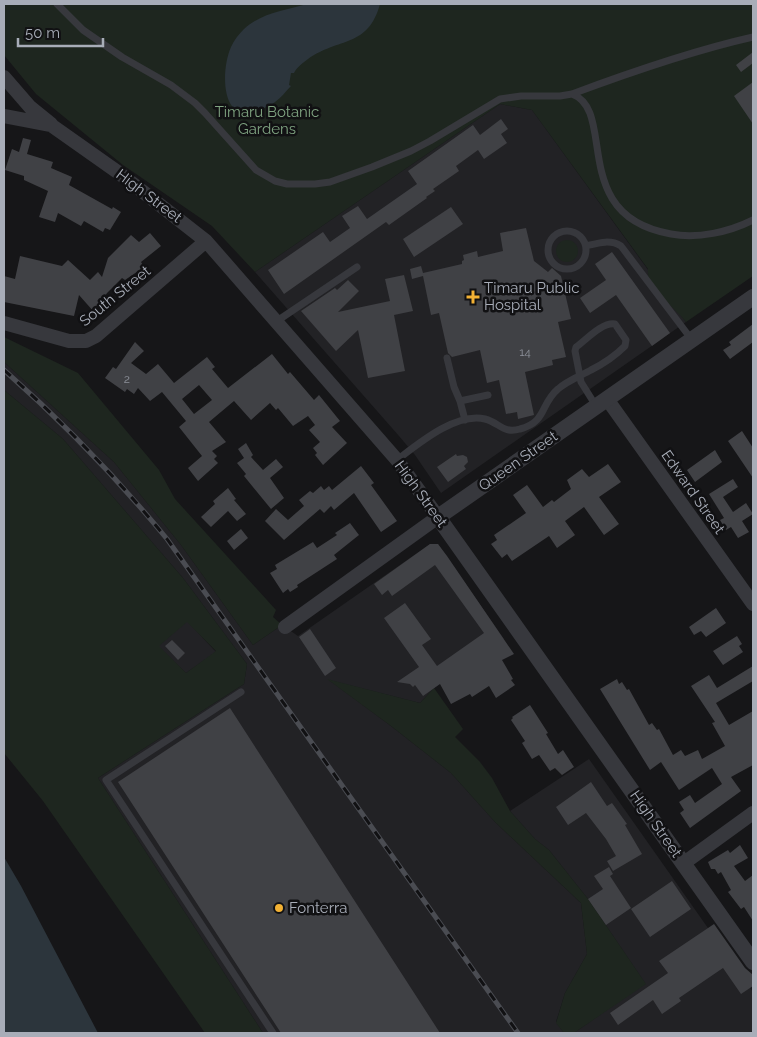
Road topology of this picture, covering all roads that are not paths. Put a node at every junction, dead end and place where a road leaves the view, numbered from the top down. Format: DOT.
graph roads {
  1 [pos="57,4"];
  2 [pos="753,37"];
  3 [pos="4,77"];
  4 [pos="572,94"];
  5 [pos="4,116"];
  6 [pos="51,125"];
  7 [pos="753,220"];
  8 [pos="206,241"];
  9 [pos="586,246"];
  10 [pos="357,267"];
  11 [pos="753,297"];
  12 [pos="277,321"];
  13 [pos="4,323"];
  14 [pos="692,340"];
  15 [pos="447,358"];
  16 [pos="580,376"];
  17 [pos="488,395"];
  18 [pos="460,401"];
  19 [pos="602,402"];
  20 [pos="465,420"];
  21 [pos="396,460"];
  22 [pos="438,517"];
  23 [pos="753,604"];
  24 [pos="285,628"];
  25 [pos="241,692"];
  26 [pos="753,813"];
  27 [pos="684,863"];
  28 [pos="753,962"];
  29 [pos="273,1033"];
  1 -- 4 [label="lane"];
  2 -- 4 [label="lane"];
  3 -- 6 [label="street"];
  4 -- 7 [label="lane"];
  5 -- 6 [label="street, High Street"];
  6 -- 8 [label="street, High Street"];
  8 -- 12 [label="street, High Street"];
  8 -- 13 [label="street, South Street"];
  9 -- 9 [label="lane"];
  9 -- 14 [label="lane"];
  10 -- 12 [label="lane"];
  11 -- 14 [label="street, Queen Street"];
  12 -- 21 [label="street, High Street"];
  14 -- 19 [label="street, Queen Street"];
  15 -- 18 [label="lane"];
  16 -- 16 [label="lane"];
  16 -- 19 [label="lane"];
  16 -- 20 [label="lane"];
  17 -- 18 [label="lane"];
  18 -- 20 [label="lane"];
  19 -- 22 [label="street, Queen Street"];
  19 -- 23 [label="street, Edward Street"];
  20 -- 21 [label="lane"];
  21 -- 22 [label="street, High Street"];
  22 -- 24 [label="street, Queen Street"];
  22 -- 27 [label="street, High Street"];
  25 -- 29 [label="lane"];
  26 -- 27 [label="street"];
  27 -- 28 [label="street, High Street"];
}
